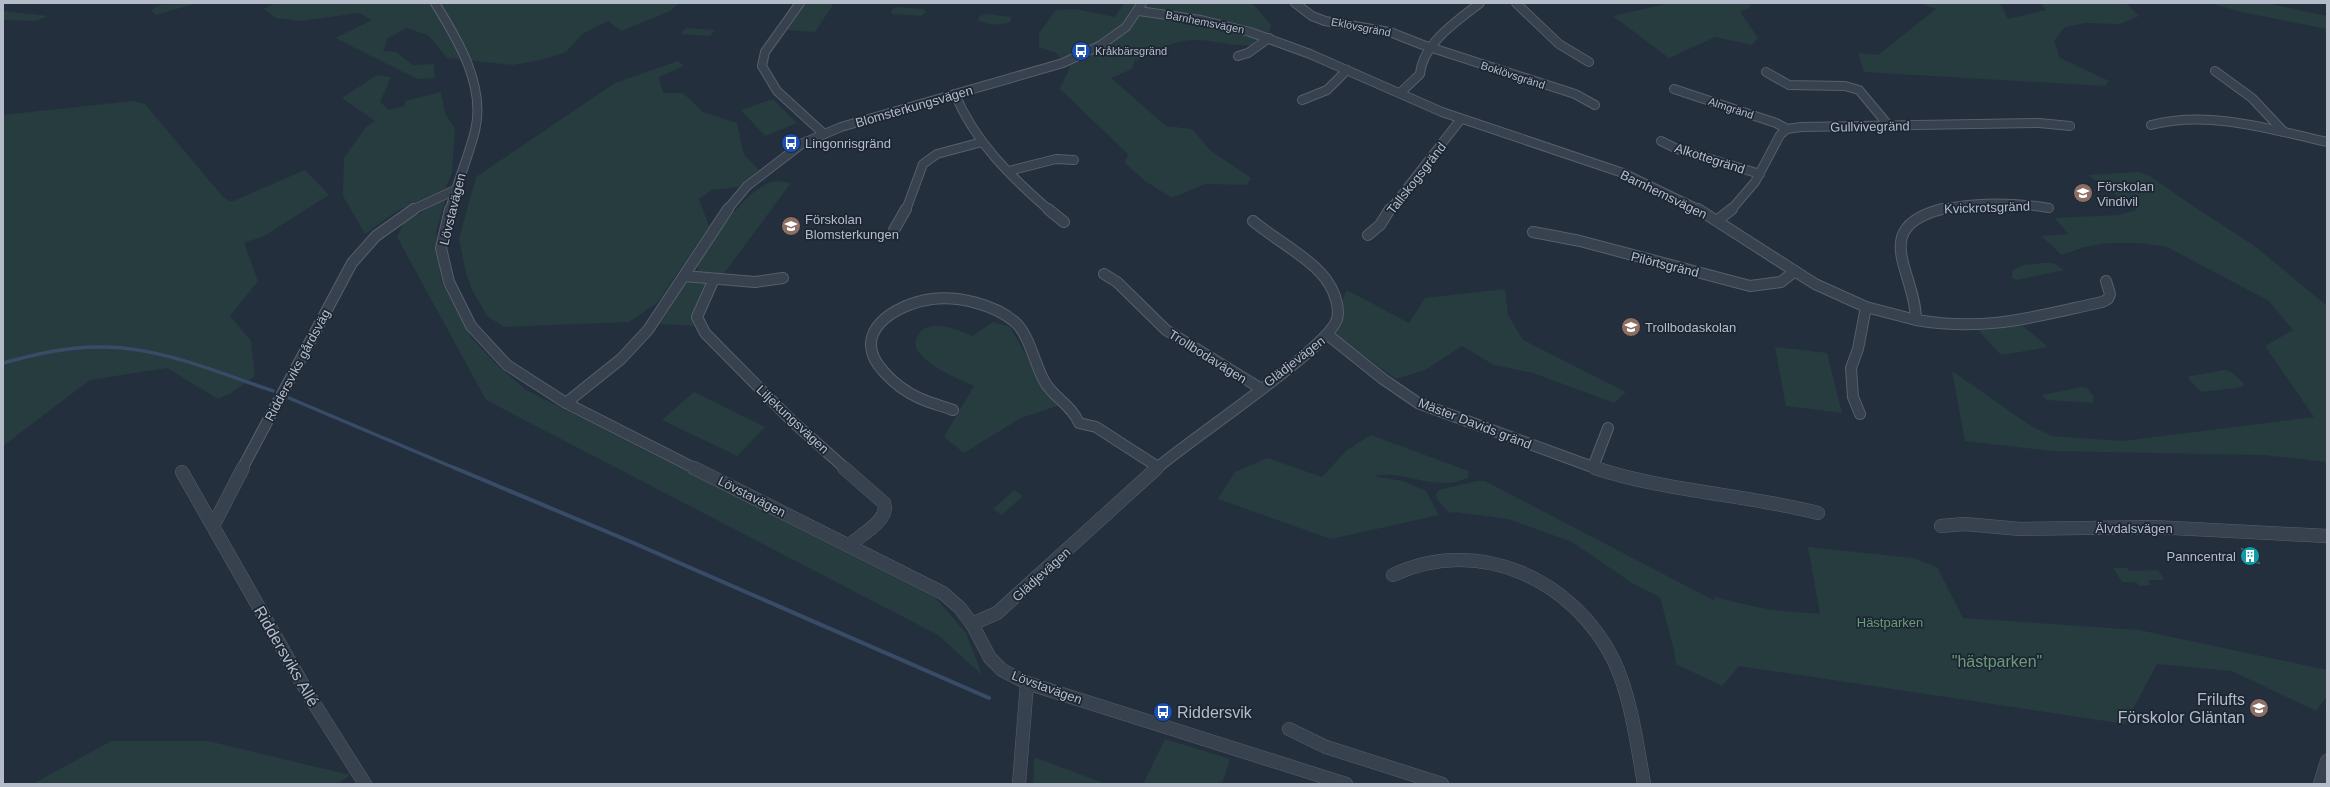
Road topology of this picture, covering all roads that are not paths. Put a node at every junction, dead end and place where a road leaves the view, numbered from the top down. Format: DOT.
graph roads {
  1 [pos="435,3"];
  2 [pos="800,3"];
  3 [pos="1295,3"];
  4 [pos="1480,3"];
  5 [pos="1516,3"];
  6 [pos="1141,7"];
  7 [pos="1269,38"];
  8 [pos="1430,48"];
  9 [pos="1238,56"];
  10 [pos="1589,62"];
  11 [pos="1347,70"];
  12 [pos="2215,71"];
  13 [pos="1766,72"];
  14 [pos="1674,89"];
  15 [pos="1400,93"];
  16 [pos="955,94"];
  17 [pos="1302,100"];
  18 [pos="1595,105"];
  19 [pos="1461,119"];
  20 [pos="2151,125"];
  21 [pos="1889,126"];
  22 [pos="2070,126"];
  23 [pos="1786,129"];
  24 [pos="2284,132"];
  25 [pos="824,134"];
  26 [pos="1662,141"];
  27 [pos="982,142"];
  28 [pos="2327,142"];
  29 [pos="1074,160"];
  30 [pos="1009,171"];
  31 [pos="1760,174"];
  32 [pos="455,190"];
  33 [pos="2049,208"];
  34 [pos="1253,220"];
  35 [pos="1718,220"];
  36 [pos="1064,222"];
  37 [pos="894,230"];
  38 [pos="1533,232"];
  39 [pos="1368,235"];
  40 [pos="1795,271"];
  41 [pos="1104,274"];
  42 [pos="684,276"];
  43 [pos="783,278"];
  44 [pos="714,279"];
  45 [pos="2106,280"];
  46 [pos="1866,307"];
  47 [pos="1916,320"];
  48 [pos="1328,335"];
  49 [pos="1260,388"];
  50 [pos="566,403"];
  51 [pos="953,410"];
  52 [pos="1860,414"];
  53 [pos="1608,428"];
  54 [pos="1158,467"];
  55 [pos="1593,467"];
  56 [pos="182,472"];
  57 [pos="1818,513"];
  58 [pos="213,526"];
  59 [pos="1941,526"];
  60 [pos="2327,536"];
  61 [pos="849,545"];
  62 [pos="1393,575"];
  63 [pos="972,624"];
  64 [pos="1027,683"];
  65 [pos="1288,729"];
  66 [pos="2327,761"];
  67 [pos="365,784"];
  68 [pos="1019,784"];
  69 [pos="1346,784"];
  70 [pos="1442,784"];
  71 [pos="1644,784"];
  72 [pos="2320,784"];
  1 -- 32 [label="street, Lövstavägen"];
  2 -- 25 [label="street"];
  3 -- 8 [label="street, Eklövsgränd"];
  4 -- 8 [label="street"];
  5 -- 10 [label="street"];
  6 -- 7 [label="street, Barnhemsvägen"];
  6 -- 16 [label="street, Blomsterkungsvägen"];
  7 -- 9 [label="street, Barnhemsvägen"];
  7 -- 11 [label="street, Barnhemsvägen"];
  8 -- 15 [label="street"];
  8 -- 18 [label="street, Boklövsgränd"];
  11 -- 15 [label="street, Barnhemsvägen"];
  11 -- 17 [label="street"];
  12 -- 24 [label="street"];
  13 -- 21 [label="street"];
  14 -- 23 [label="street, Almgränd"];
  15 -- 19 [label="street, Barnhemsvägen"];
  16 -- 25 [label="street, Blomsterkungsvägen"];
  16 -- 27 [label="street"];
  19 -- 35 [label="street, Barnhemsvägen"];
  19 -- 39 [label="street, Tallskogsgränd"];
  20 -- 24 [label="street"];
  21 -- 22 [label="street, Gullvivegränd"];
  21 -- 23 [label="street, Gullvivegränd"];
  23 -- 31 [label="street"];
  24 -- 28 [label="street"];
  25 -- 42 [label="street, Blomsterkungsvägen"];
  26 -- 31 [label="street, Alkottegränd"];
  27 -- 30 [label="street"];
  27 -- 37 [label="street"];
  29 -- 30 [label="street"];
  30 -- 36 [label="street"];
  31 -- 35 [label="street"];
  32 -- 50 [label="street, Lövstavägen"];
  32 -- 58 [label="street, Riddersviks gårdsväg"];
  33 -- 47 [label="street, Kvickrotsgränd"];
  34 -- 48 [label="street, Glädjevägen"];
  35 -- 40 [label="street, Barnhemsvägen"];
  38 -- 40 [label="street, Pilörtsgränd"];
  40 -- 46 [label="street, Barnhemsvägen"];
  41 -- 49 [label="street, Trollbodavägen"];
  42 -- 44 [label="street"];
  42 -- 50 [label="street, Blomsterkungsvägen"];
  43 -- 44 [label="street"];
  44 -- 61 [label="street, Liljekungsvägen"];
  45 -- 47 [label="street"];
  46 -- 47 [label="street"];
  46 -- 52 [label="street"];
  48 -- 49 [label="street, Glädjevägen"];
  48 -- 55 [label="street, Mäster Davids gränd"];
  49 -- 54 [label="street, Glädjevägen"];
  50 -- 61 [label="street, Lövstavägen"];
  51 -- 54 [label="street"];
  53 -- 55 [label="street"];
  54 -- 63 [label="street, Glädjevägen"];
  55 -- 57 [label="street, Mäster Davids gränd"];
  56 -- 58 [label="street"];
  58 -- 67 [label="street, Riddersviks Allé"];
  59 -- 60 [label="street, Älvdalsvägen"];
  61 -- 63 [label="street, Lövstavägen"];
  62 -- 71 [label="street"];
  63 -- 64 [label="street, Lövstavägen"];
  64 -- 68 [label="street"];
  64 -- 69 [label="street, Lövstavägen"];
  65 -- 70 [label="street"];
  66 -- 72 [label="street"];
}
